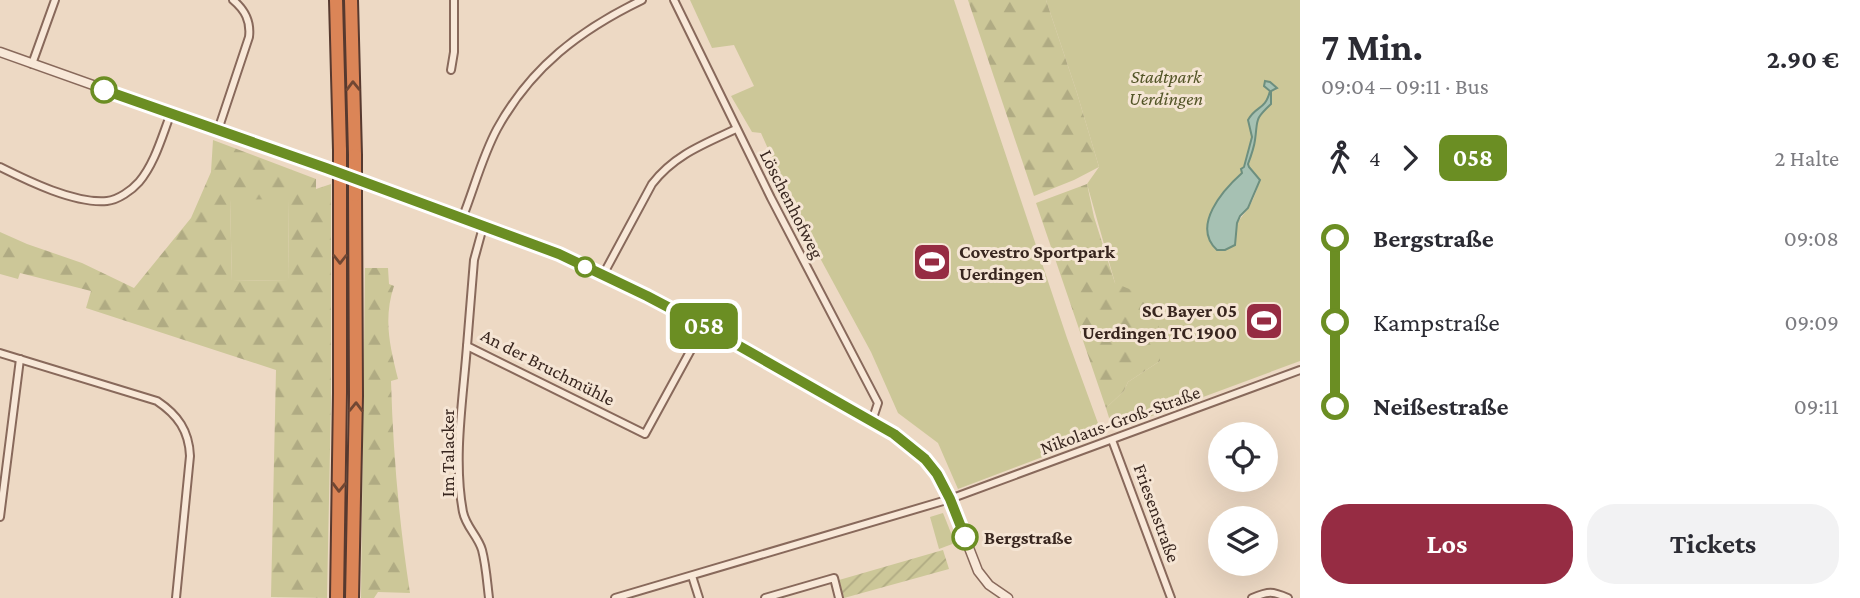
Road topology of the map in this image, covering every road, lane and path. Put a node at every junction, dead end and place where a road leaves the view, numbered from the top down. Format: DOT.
graph roads {
  1 [pos="55,0"];
  2 [pos="233,0"];
  3 [pos="336,0"];
  4 [pos="351,0"];
  5 [pos="454,0"];
  6 [pos="642,0"];
  7 [pos="674,0"];
  8 [pos="0,52"];
  9 [pos="32,64"];
  10 [pos="452,70"];
  11 [pos="171,114"];
  12 [pos="736,129"];
  13 [pos="218,130"];
  14 [pos="0,167"];
  15 [pos="463,219"];
  16 [pos="483,227"];
  17 [pos="603,275"];
  18 [pos="704,326"];
  19 [pos="467,346"];
  20 [pos="0,353"];
  21 [pos="20,359"];
  22 [pos="1300,370"];
  23 [pos="872,421"];
  24 [pos="1112,440"];
  25 [pos="950,499"];
  26 [pos="0,517"];
  27 [pos="692,576"];
  28 [pos="176,598"];
  29 [pos="337,598"];
  30 [pos="352,598"];
  31 [pos="489,598"];
  32 [pos="615,598"];
  33 [pos="699,598"];
  34 [pos="765,598"];
  35 [pos="839,598"];
  36 [pos="1007,598"];
  37 [pos="1171,598"];
  38 [pos="1252,598"];
  39 [pos="1288,598"];
  1 -- 9 [label="street"];
  2 -- 13 [label="street"];
  3 -- 29 [label="highway, one-way, bridge"];
  30 -- 4 [label="highway, one-way, bridge"];
  5 -- 10 [label="street"];
  6 -- 15 [label="street"];
  7 -- 12 [label="street, Löschenhofweg"];
  8 -- 9 [label="street"];
  9 -- 11 [label="street"];
  11 -- 13 [label="street"];
  11 -- 14 [label="street"];
  12 -- 17 [label="street"];
  12 -- 23 [label="street, Löschenhofweg"];
  13 -- 15 [label="street"];
  15 -- 16 [label="street"];
  16 -- 17 [label="street"];
  16 -- 19 [label="street, An der Bruchmühle"];
  17 -- 18 [label="street"];
  18 -- 19 [label="street, An der Bruchmühle"];
  18 -- 23 [label="street"];
  19 -- 31 [label="street, Im Talacker"];
  20 -- 21 [label="street"];
  21 -- 26 [label="street"];
  21 -- 28 [label="street"];
  22 -- 24 [label="street, Nikolaus-Groß-Straße"];
  23 -- 25 [label="street"];
  24 -- 25 [label="street, Nikolaus-Groß-Straße"];
  24 -- 37 [label="street, Friesenstraße"];
  25 -- 27 [label="street"];
  25 -- 36 [label="street"];
  27 -- 32 [label="street"];
  27 -- 33 [label="street"];
  34 -- 35 [label="street"];
  38 -- 39 [label="street"];
}
